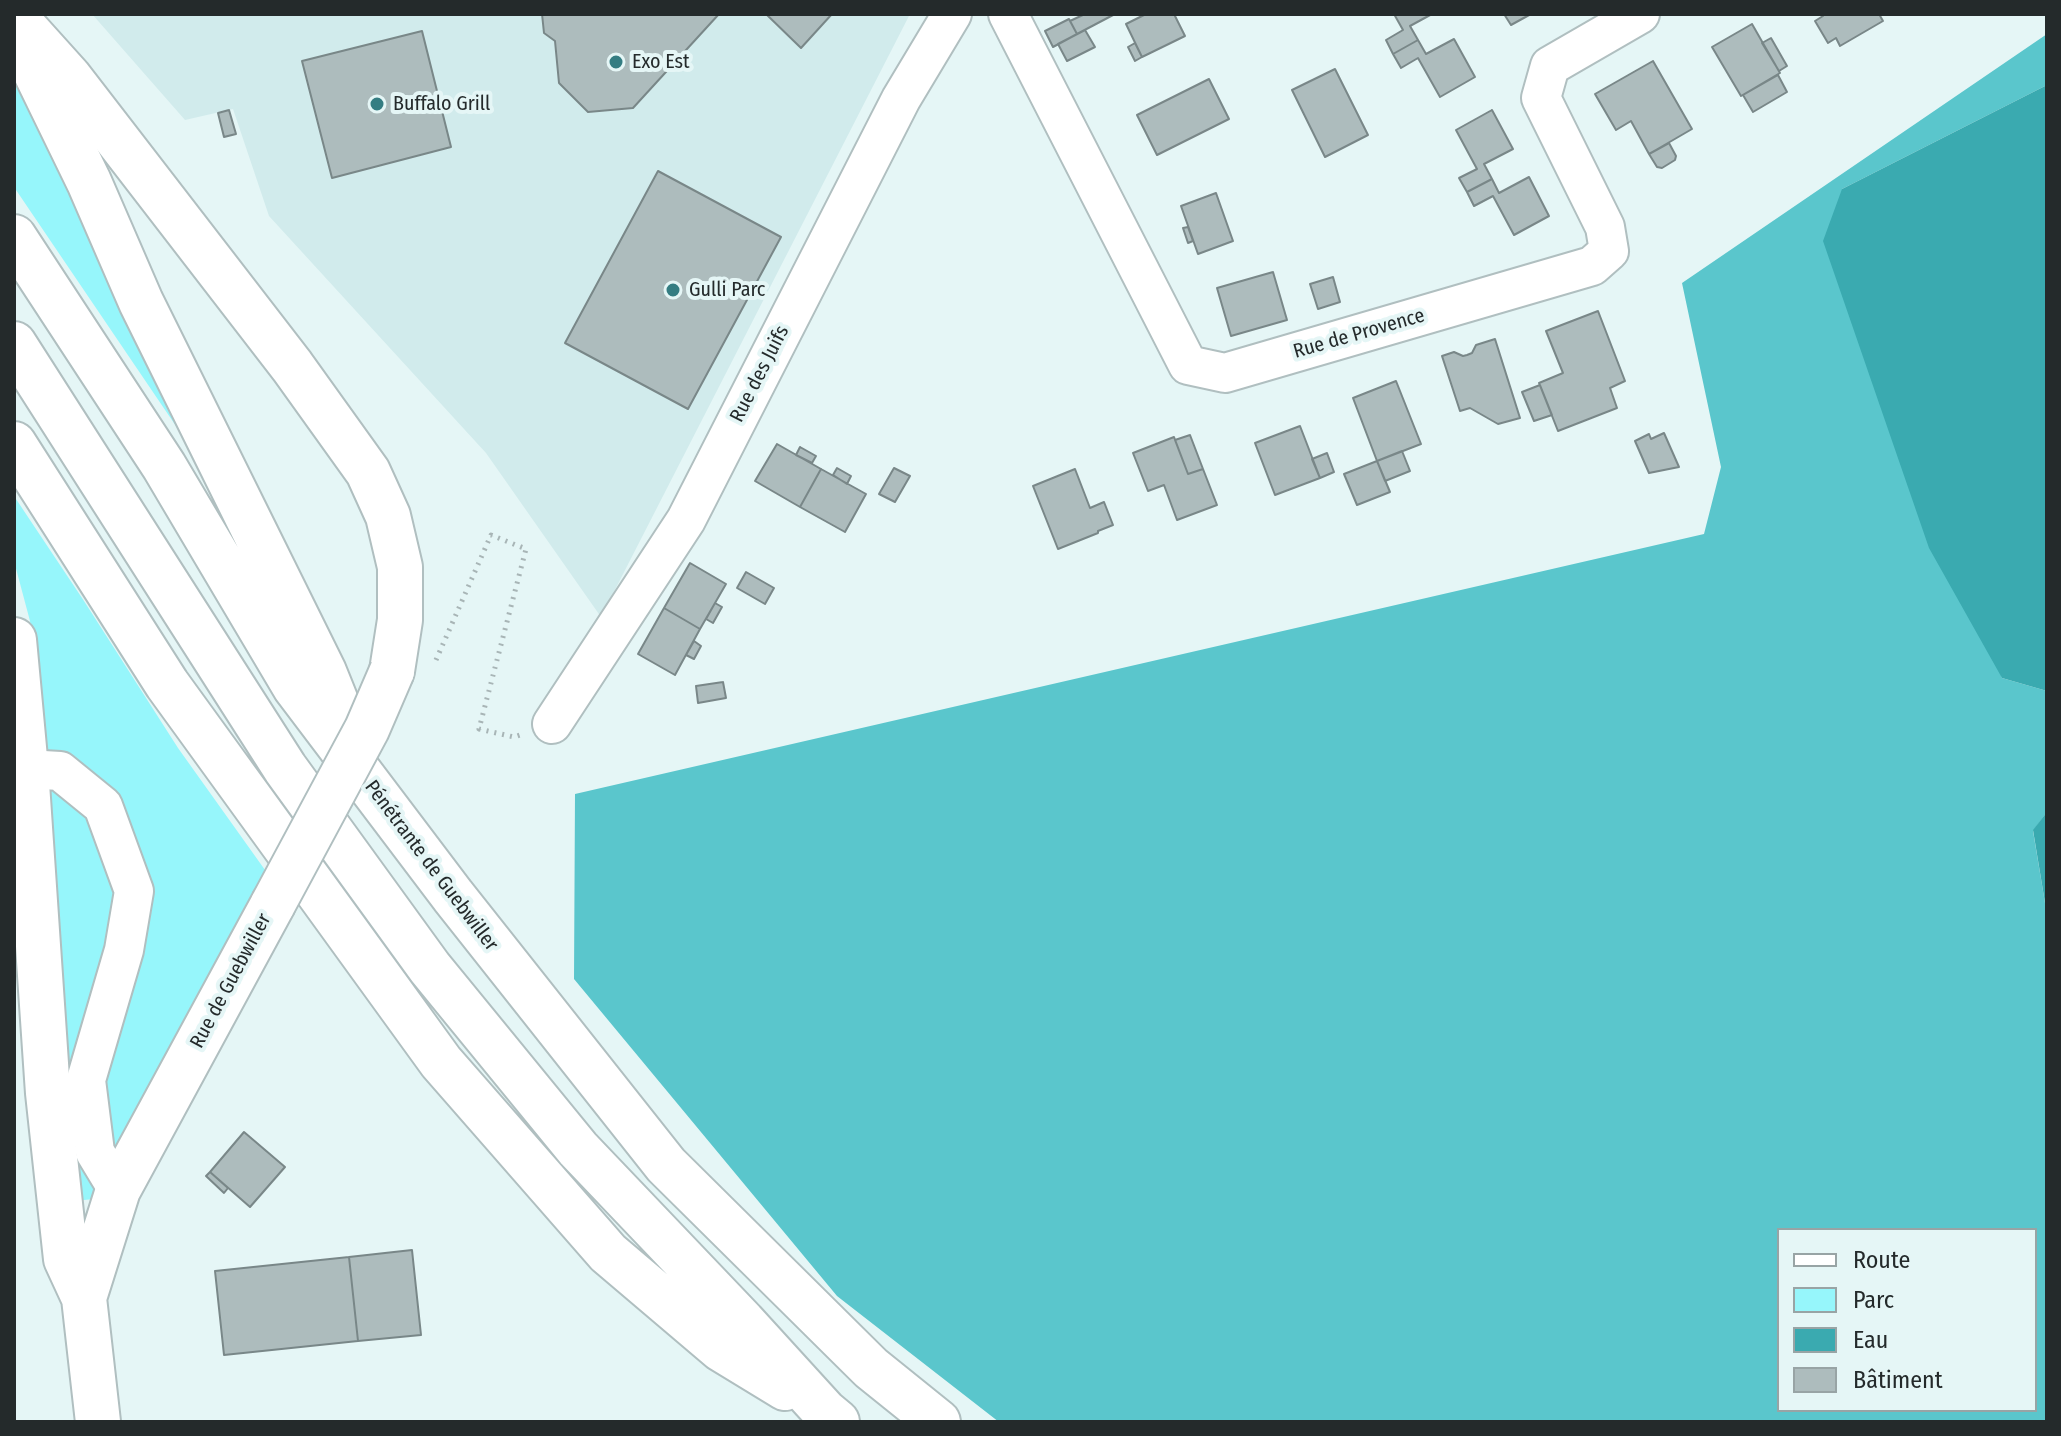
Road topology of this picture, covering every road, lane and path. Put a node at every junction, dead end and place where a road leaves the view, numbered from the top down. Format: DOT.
graph roads {
  1 [pos="952,14"];
  2 [pos="1008,14"];
  3 [pos="1640,14"];
  4 [pos="14,16"];
  5 [pos="14,28"];
  6 [pos="14,237"];
  7 [pos="14,344"];
  8 [pos="14,444"];
  9 [pos="14,640"];
  10 [pos="411,671"];
  11 [pos="552,724"];
  12 [pos="26,769"];
  13 [pos="369,784"];
  14 [pos="118,1190"];
  15 [pos="84,1298"];
  16 [pos="831,1417"];
  17 [pos="98,1422"];
  18 [pos="938,1422"];
  1 -- 11 [label="street, Rue des Juifs"];
  2 -- 3 [label="street, Rue de Provence"];
  4 -- 10 [label="main road, Rue de Guebwiller"];
  5 -- 13 [label="main road"];
  6 -- 13 [label="main road, Pénétrante de Guebwiller"];
  7 -- 16 [label="main road"];
  8 -- 16 [label="main road"];
  9 -- 12 [label="main road, Rue de Guebwiller"];
  10 -- 11 [label="path"];
  10 -- 14 [label="main road, Rue de Guebwiller, bridge"];
  12 -- 14 [label="street"];
  12 -- 15 [label="main road, Rue de Guebwiller"];
  13 -- 18 [label="main road, Pénétrante de Guebwiller"];
  14 -- 15 [label="main road, Rue de Guebwiller"];
  15 -- 17 [label="main road, Rue de Guebwiller"];
}
